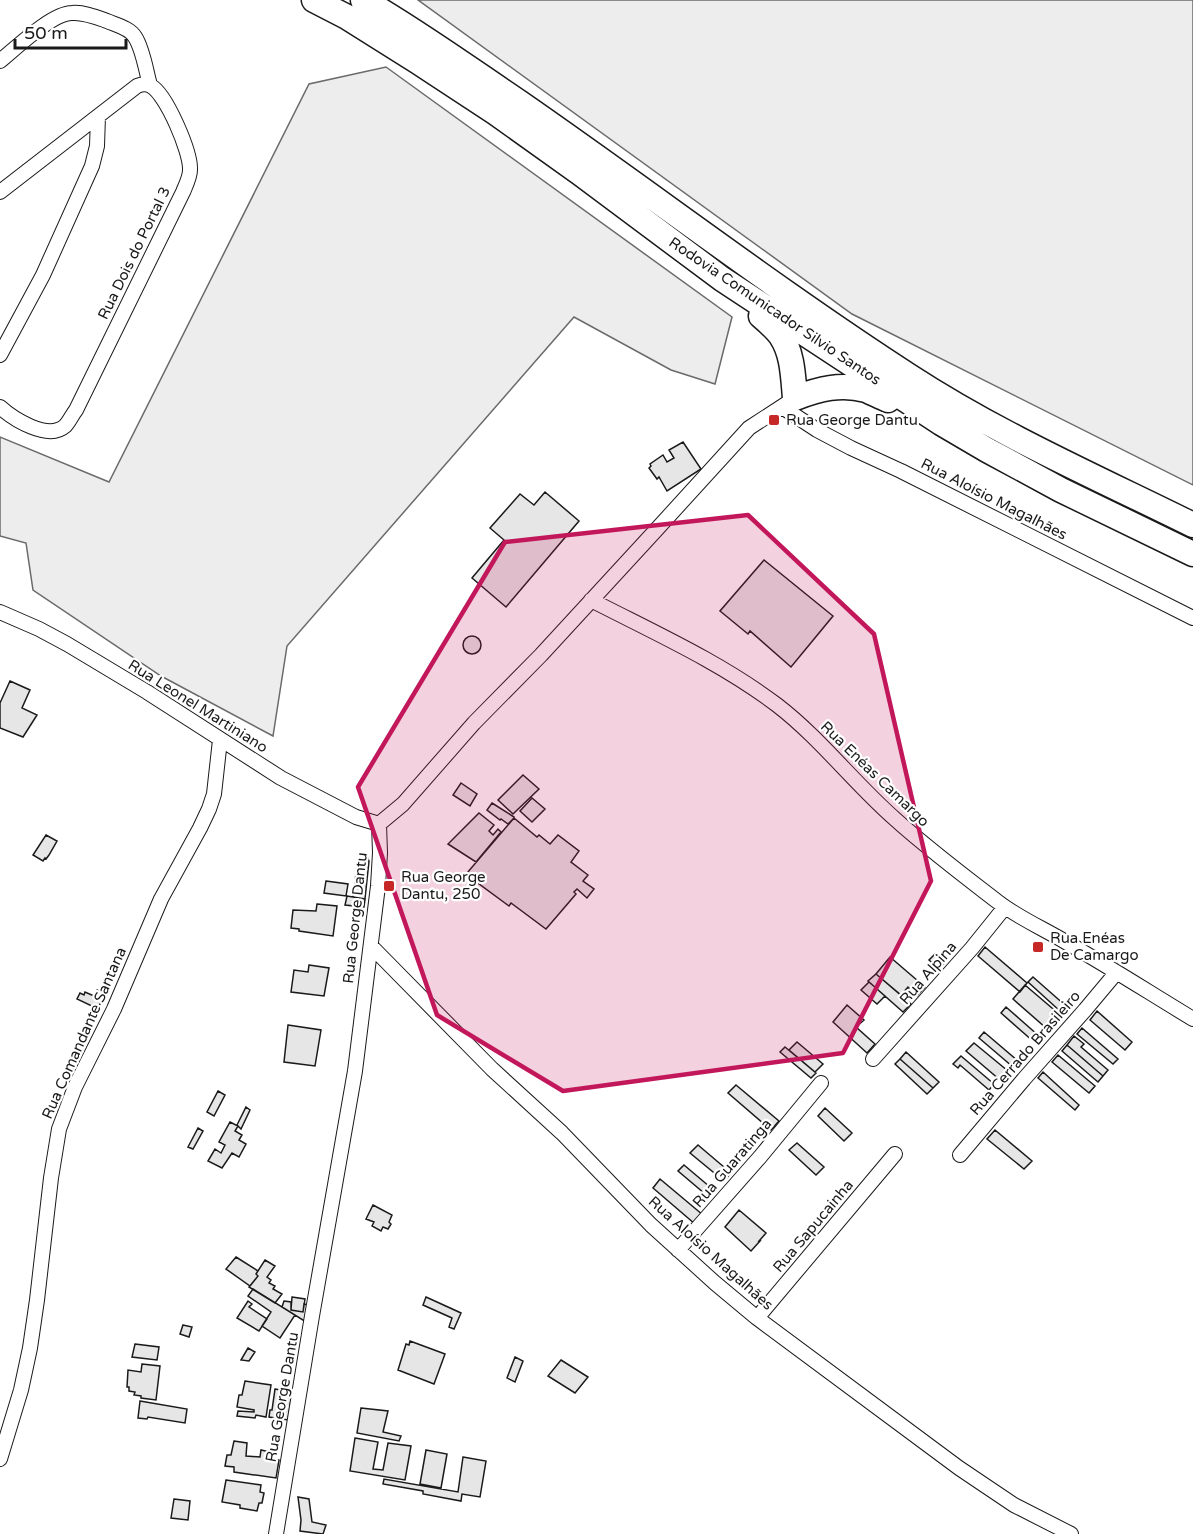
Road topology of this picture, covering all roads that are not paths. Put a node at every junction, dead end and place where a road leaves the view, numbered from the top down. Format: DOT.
graph roads {
  1 [pos="314,0"];
  2 [pos="363,0"];
  3 [pos="0,61"];
  4 [pos="150,85"];
  5 [pos="98,116"];
  6 [pos="0,192"];
  7 [pos="722,279"];
  8 [pos="0,355"];
  9 [pos="788,402"];
  10 [pos="0,407"];
  11 [pos="941,423"];
  12 [pos="1193,525"];
  13 [pos="1193,554"];
  14 [pos="591,600"];
  15 [pos="0,612"];
  16 [pos="1193,618"];
  17 [pos="220,740"];
  18 [pos="379,824"];
  19 [pos="1005,907"];
  20 [pos="371,946"];
  21 [pos="1116,973"];
  22 [pos="1193,1019"];
  23 [pos="873,1059"];
  24 [pos="821,1083"];
  25 [pos="895,1154"];
  26 [pos="960,1155"];
  27 [pos="678,1250"];
  28 [pos="757,1318"];
  29 [pos="0,1459"];
  30 [pos="276,1534"];
  31 [pos="1071,1534"];
  1 -- 7 [label="highway, Rodovia Comunicador Silvio Santos"];
  2 -- 12 [label="highway, Rodovia Comunicador Silvio Santos"];
  3 -- 4 [label="street"];
  4 -- 5 [label="street"];
  4 -- 10 [label="street, Rua Dois do Portal 3"];
  5 -- 6 [label="street"];
  5 -- 8 [label="street"];
  7 -- 9 [label="highway"];
  7 -- 11 [label="highway, Rodovia Comunicador Silvio Santos"];
  9 -- 11 [label="highway"];
  9 -- 14 [label="street"];
  9 -- 16 [label="street, Rua Aloísio Magalhães"];
  11 -- 13 [label="highway, Rodovia Comunicador Silvio Santos"];
  14 -- 18 [label="street"];
  14 -- 19 [label="street, Rua Enéas Camargo"];
  15 -- 17 [label="street, Rua Leonel Martiniano"];
  17 -- 18 [label="street, Rua Leonel Martiniano"];
  17 -- 29 [label="street, Rua Comandante Santana"];
  18 -- 20 [label="street, Rua George Dantu"];
  19 -- 21 [label="street, Rua Enéas Camargo"];
  19 -- 23 [label="street, Rua Alpina"];
  20 -- 27 [label="street, Rua Aloísio Magalhães"];
  20 -- 30 [label="street, Rua George Dantu"];
  21 -- 22 [label="street, Rua Enéas Camargo"];
  21 -- 26 [label="street, Rua Cerrado Brasileiro"];
  24 -- 27 [label="street, Rua Guaratinga"];
  25 -- 28 [label="street, Rua Sapucainha"];
  27 -- 28 [label="street, Rua Aloísio Magalhães"];
  28 -- 31 [label="street, Rua Aloísio Magalhães"];
}
